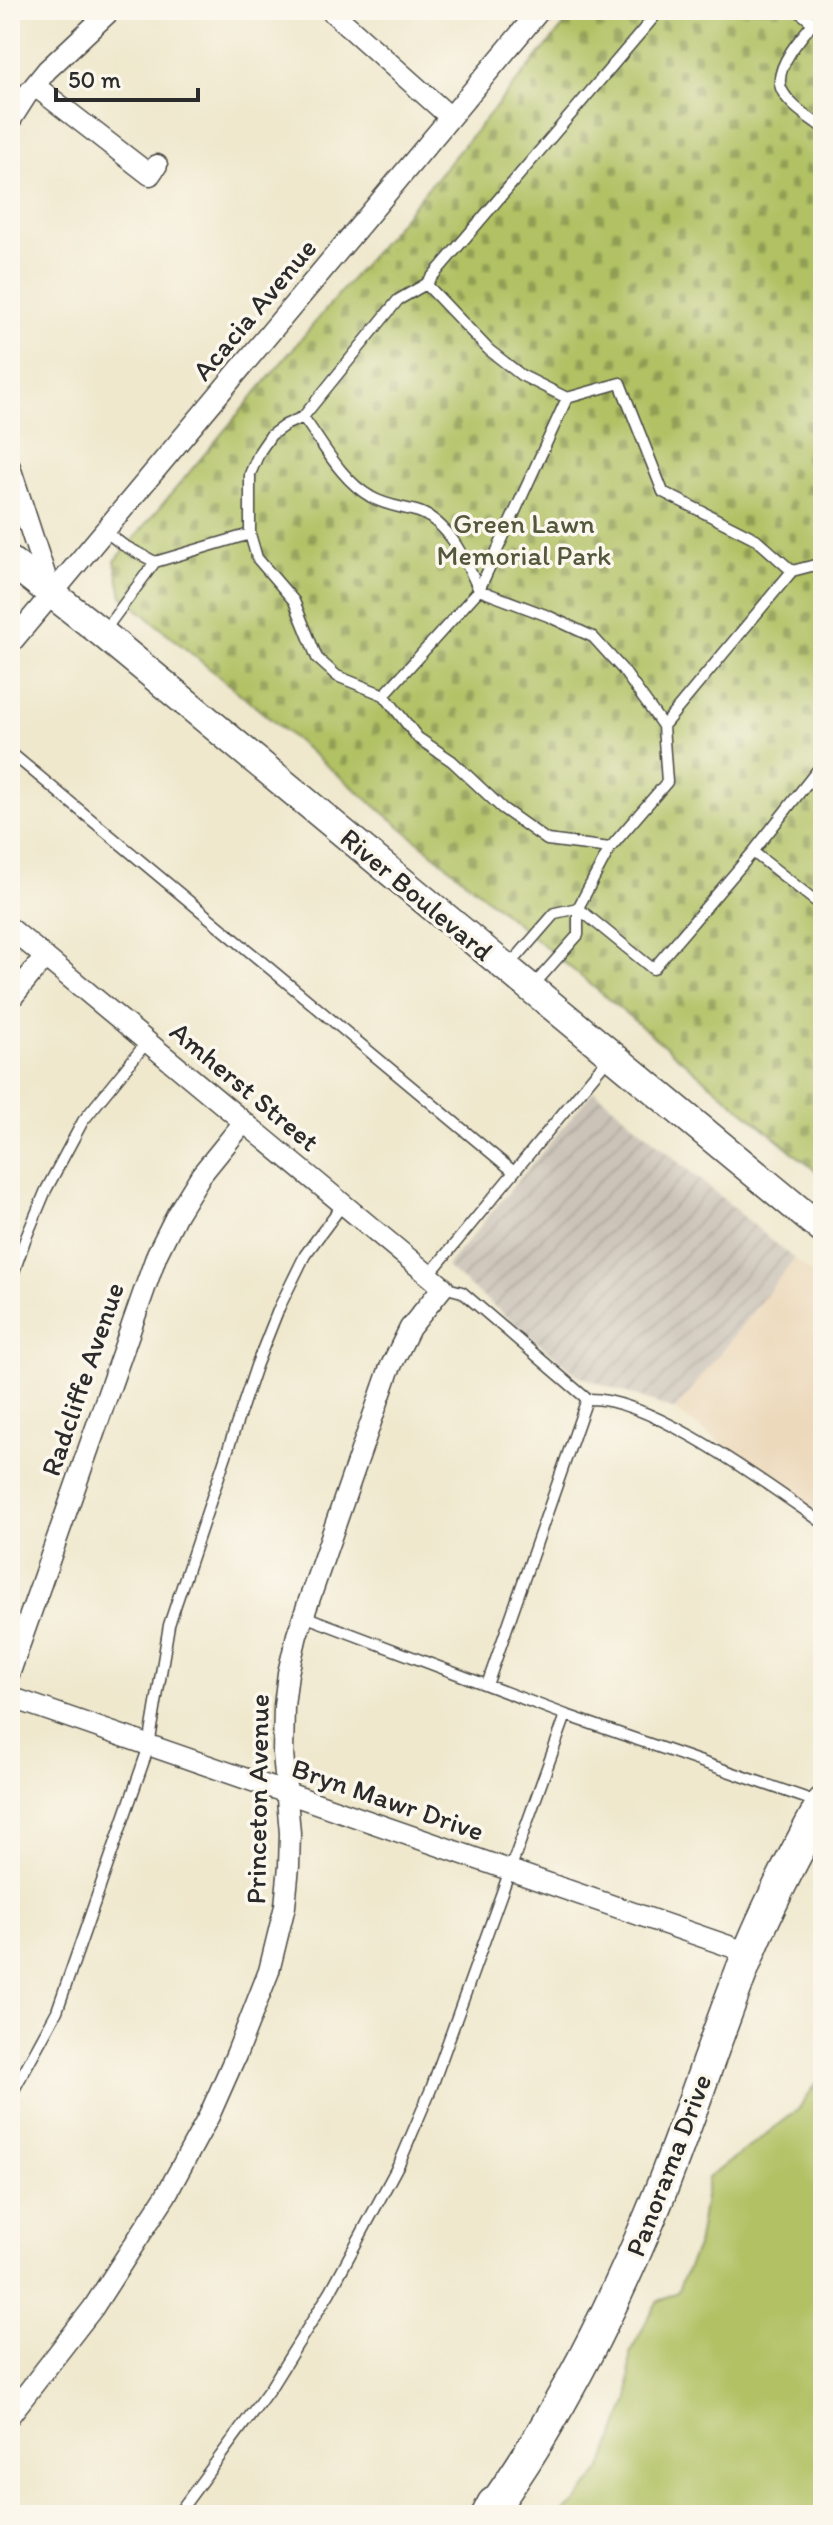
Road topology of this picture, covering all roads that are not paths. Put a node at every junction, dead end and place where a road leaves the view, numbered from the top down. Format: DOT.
graph roads {
  1 [pos="111,10"];
  2 [pos="330,10"];
  3 [pos="540,10"];
  4 [pos="660,10"];
  5 [pos="797,10"];
  6 [pos="823,12"];
  7 [pos="813,23"];
  8 [pos="35,86"];
  9 [pos="450,117"];
  10 [pos="10,121"];
  11 [pos="823,128"];
  12 [pos="157,165"];
  13 [pos="426,284"];
  14 [pos="567,398"];
  15 [pos="303,417"];
  16 [pos="10,467"];
  17 [pos="105,531"];
  18 [pos="250,534"];
  19 [pos="10,561"];
  20 [pos="155,562"];
  21 [pos="823,563"];
  22 [pos="792,571"];
  23 [pos="479,590"];
  24 [pos="51,594"];
  25 [pos="102,633"];
  26 [pos="10,644"];
  27 [pos="384,695"];
  28 [pos="663,726"];
  29 [pos="10,752"];
  30 [pos="823,763"];
  31 [pos="610,848"];
  32 [pos="753,852"];
  33 [pos="823,907"];
  34 [pos="578,908"];
  35 [pos="10,928"];
  36 [pos="45,957"];
  37 [pos="507,968"];
  38 [pos="531,988"];
  39 [pos="10,1000"];
  40 [pos="147,1042"];
  41 [pos="612,1055"];
  42 [pos="244,1122"];
  43 [pos="514,1172"];
  44 [pos="343,1204"];
  45 [pos="823,1230"];
  46 [pos="436,1281"];
  47 [pos="10,1283"];
  48 [pos="587,1399"];
  49 [pos="823,1523"];
  50 [pos="304,1616"];
  51 [pos="10,1672"];
  52 [pos="487,1685"];
  53 [pos="10,1697"];
  54 [pos="566,1715"];
  55 [pos="149,1746"];
  56 [pos="286,1794"];
  57 [pos="823,1803"];
  58 [pos="509,1871"];
  59 [pos="749,1953"];
  60 [pos="10,2097"];
  61 [pos="10,2415"];
  62 [pos="491,2512"];
  63 [pos="177,2515"];
  1 -- 8 [label="street"];
  2 -- 9 [label="street"];
  3 -- 9 [label="street, Acacia Avenue"];
  4 -- 13 [label="lane"];
  5 -- 7 [label="lane"];
  6 -- 7 [label="lane"];
  7 -- 11 [label="lane"];
  8 -- 10 [label="street"];
  8 -- 12 [label="street"];
  9 -- 17 [label="street, Acacia Avenue"];
  13 -- 14 [label="lane"];
  13 -- 15 [label="lane"];
  14 -- 22 [label="lane"];
  14 -- 23 [label="lane"];
  15 -- 18 [label="lane"];
  15 -- 23 [label="lane"];
  16 -- 24 [label="street"];
  17 -- 20 [label="lane"];
  17 -- 24 [label="street, Acacia Avenue"];
  18 -- 20 [label="lane"];
  18 -- 27 [label="lane"];
  19 -- 24 [label="main road, River Boulevard"];
  20 -- 25 [label="lane"];
  21 -- 22 [label="lane"];
  22 -- 28 [label="lane"];
  23 -- 27 [label="lane"];
  23 -- 28 [label="lane"];
  24 -- 25 [label="main road, River Boulevard"];
  24 -- 26 [label="street, Acacia Avenue"];
  25 -- 37 [label="main road, River Boulevard"];
  27 -- 31 [label="lane"];
  28 -- 31 [label="lane"];
  29 -- 43 [label="lane"];
  30 -- 32 [label="lane"];
  31 -- 34 [label="lane"];
  32 -- 33 [label="lane"];
  32 -- 34 [label="lane"];
  34 -- 37 [label="lane"];
  34 -- 38 [label="lane"];
  35 -- 36 [label="street, Amherst Street"];
  36 -- 39 [label="street"];
  36 -- 40 [label="street, Amherst Street"];
  37 -- 38 [label="main road, River Boulevard"];
  38 -- 41 [label="main road, River Boulevard"];
  40 -- 42 [label="street, Amherst Street"];
  40 -- 47 [label="lane"];
  41 -- 43 [label="lane"];
  41 -- 45 [label="main road, River Boulevard"];
  42 -- 44 [label="street, Amherst Street"];
  42 -- 51 [label="street, Radcliffe Avenue"];
  43 -- 46 [label="lane"];
  44 -- 46 [label="street, Amherst Street"];
  44 -- 55 [label="lane"];
  46 -- 48 [label="lane"];
  46 -- 50 [label="street, Princeton Avenue"];
  48 -- 49 [label="lane"];
  48 -- 52 [label="lane"];
  50 -- 52 [label="lane"];
  50 -- 56 [label="street, Princeton Avenue"];
  52 -- 54 [label="lane"];
  53 -- 55 [label="street, Bryn Mawr Drive"];
  54 -- 57 [label="lane"];
  54 -- 58 [label="lane"];
  55 -- 56 [label="street, Bryn Mawr Drive"];
  55 -- 60 [label="lane"];
  56 -- 58 [label="street, Bryn Mawr Drive"];
  56 -- 61 [label="street, Princeton Avenue"];
  57 -- 59 [label="main road, Panorama Drive"];
  58 -- 59 [label="street, Bryn Mawr Drive"];
  58 -- 63 [label="lane"];
  59 -- 62 [label="main road, Panorama Drive"];
}
